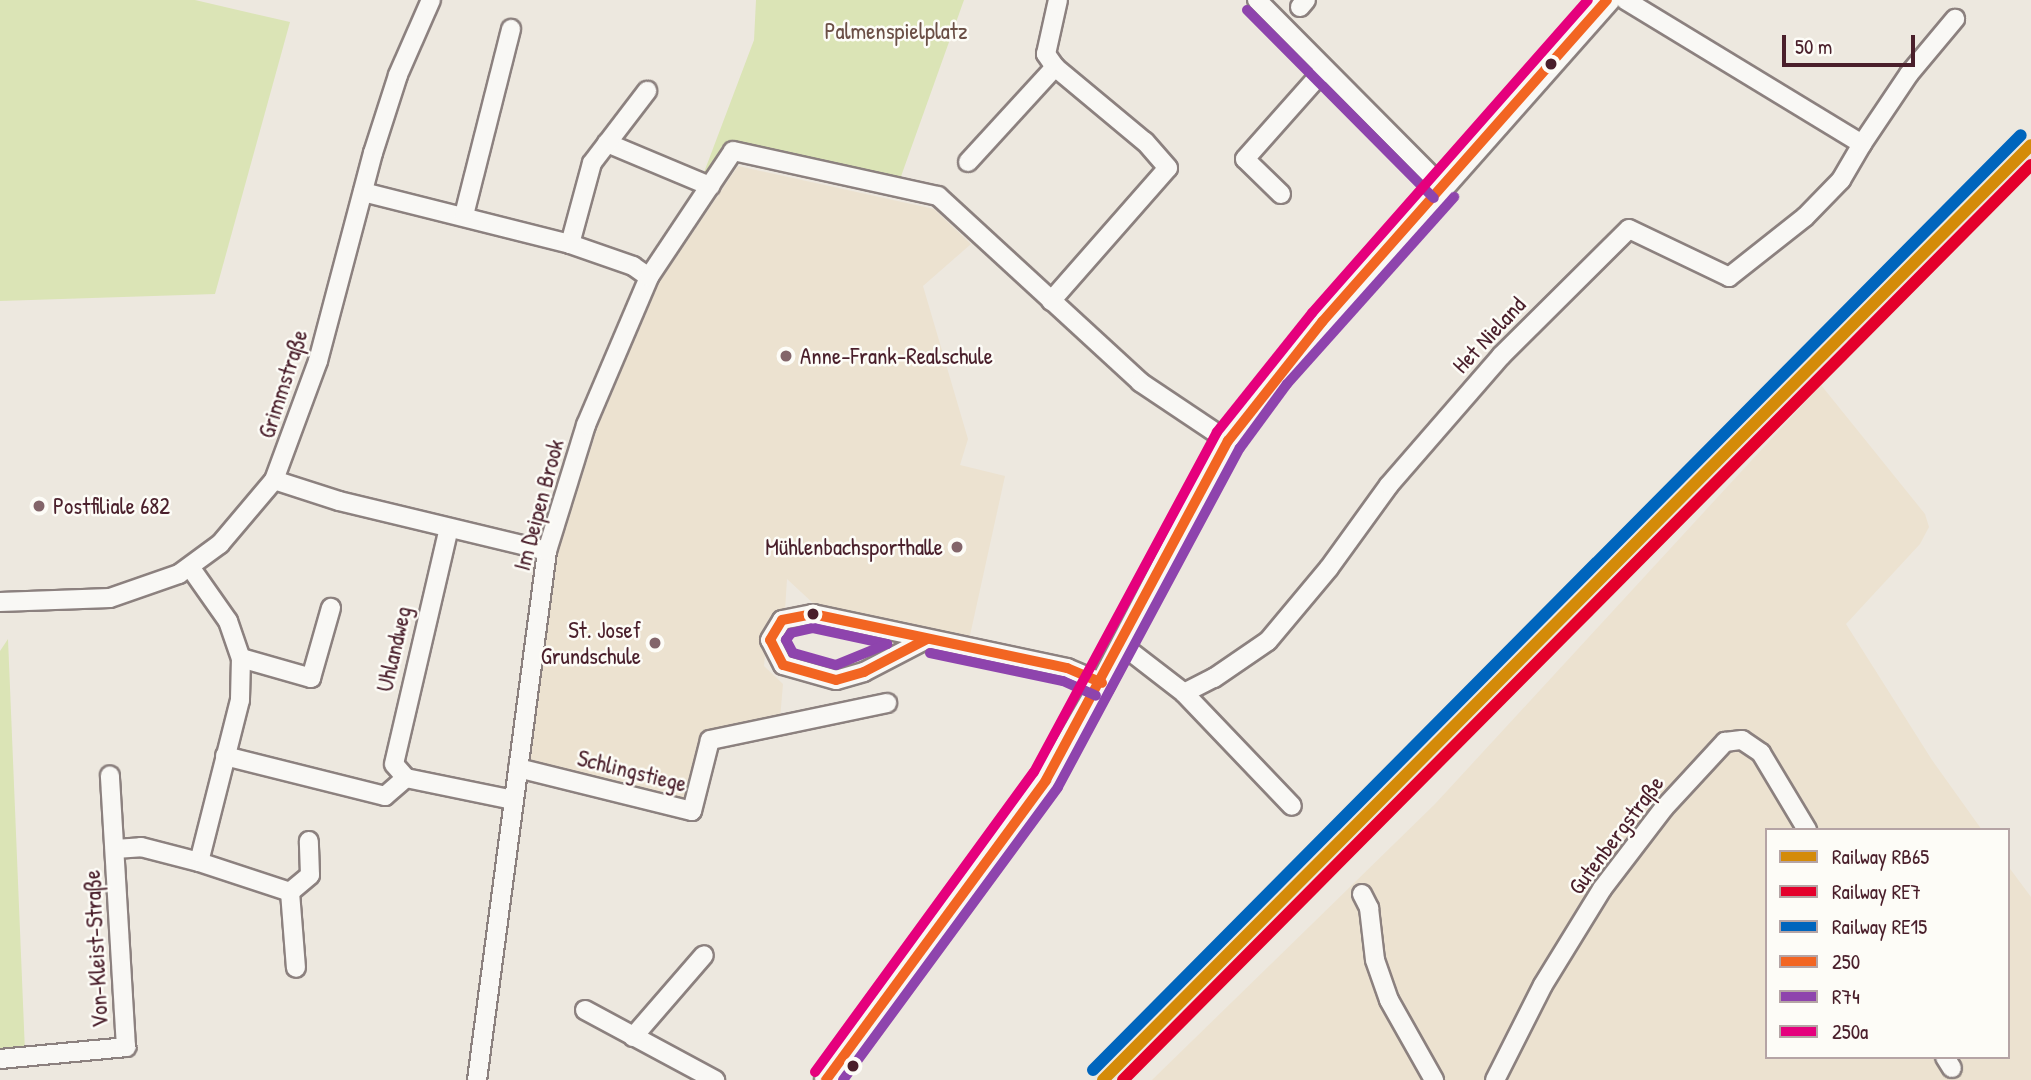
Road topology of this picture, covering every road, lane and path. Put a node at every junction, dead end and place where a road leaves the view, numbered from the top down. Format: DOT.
graph roads {
  1 [pos="431,0"];
  2 [pos="1058,0"];
  3 [pos="1257,0"];
  4 [pos="1607,0"];
  5 [pos="1625,0"];
  6 [pos="1955,19"];
  7 [pos="511,29"];
  8 [pos="1055,67"];
  9 [pos="1324,70"];
  10 [pos="647,90"];
  11 [pos="607,143"];
  12 [pos="1862,144"];
  13 [pos="968,162"];
  14 [pos="710,186"];
  15 [pos="1444,188"];
  16 [pos="363,192"];
  17 [pos="1281,194"];
  18 [pos="464,215"];
  19 [pos="570,244"];
  20 [pos="649,277"];
  21 [pos="1051,301"];
  22 [pos="1228,441"];
  23 [pos="274,480"];
  24 [pos="449,528"];
  25 [pos="547,551"];
  26 [pos="190,567"];
  27 [pos="0,602"];
  28 [pos="331,608"];
  29 [pos="927,639"];
  30 [pos="1122,645"];
  31 [pos="241,658"];
  32 [pos="1102,683"];
  33 [pos="1184,693"];
  34 [pos="887,703"];
  35 [pos="225,756"];
  36 [pos="518,768"];
  37 [pos="110,775"];
  38 [pos="406,778"];
  39 [pos="513,800"];
  40 [pos="1292,806"];
  41 [pos="1806,828"];
  42 [pos="309,841"];
  43 [pos="116,849"];
  44 [pos="199,862"];
  45 [pos="290,892"];
  46 [pos="1362,894"];
  47 [pos="704,954"];
  48 [pos="296,968"];
  49 [pos="585,1010"];
  50 [pos="633,1037"];
  51 [pos="0,1059"];
  52 [pos="477,1080"];
  53 [pos="716,1080"];
  54 [pos="825,1080"];
  55 [pos="1434,1080"];
  56 [pos="1495,1080"];
  1 -- 16 [label="street, Grimmstraße"];
  2 -- 8 [label="street"];
  3 -- 9 [label="street"];
  4 -- 15 [label="street"];
  5 -- 12 [label="street"];
  6 -- 12 [label="street, Het Nieland"];
  7 -- 18 [label="street"];
  8 -- 13 [label="street"];
  8 -- 21 [label="street"];
  9 -- 15 [label="street"];
  9 -- 17 [label="street"];
  10 -- 11 [label="street"];
  11 -- 14 [label="street"];
  11 -- 19 [label="street"];
  12 -- 33 [label="street, Het Nieland"];
  14 -- 20 [label="street, Im Deipen Brook"];
  14 -- 21 [label="street, Im Deipen Brook"];
  15 -- 22 [label="street"];
  16 -- 18 [label="street"];
  16 -- 23 [label="street, Grimmstraße"];
  18 -- 19 [label="street"];
  19 -- 20 [label="street"];
  20 -- 25 [label="street, Im Deipen Brook"];
  21 -- 22 [label="street"];
  22 -- 30 [label="street"];
  23 -- 24 [label="street"];
  23 -- 26 [label="street, Grimmstraße"];
  24 -- 25 [label="street"];
  24 -- 38 [label="street, Uhlandweg"];
  25 -- 36 [label="street, Im Deipen Brook"];
  26 -- 27 [label="street, Grimmstraße"];
  26 -- 31 [label="street"];
  28 -- 31 [label="street"];
  29 -- 29 [label="street"];
  29 -- 32 [label="street"];
  30 -- 32 [label="street"];
  30 -- 33 [label="street"];
  31 -- 35 [label="street"];
  32 -- 54 [label="street"];
  33 -- 40 [label="street"];
  34 -- 36 [label="street, Schlingstiege"];
  35 -- 38 [label="street"];
  35 -- 44 [label="street"];
  36 -- 39 [label="street, Im Deipen Brook"];
  37 -- 43 [label="street, Von-Kleist-Straße"];
  38 -- 39 [label="street"];
  39 -- 52 [label="street, Im Deipen Brook"];
  41 -- 56 [label="street, Gutenbergstraße"];
  42 -- 45 [label="street"];
  43 -- 44 [label="street, Von-Kleist-Straße"];
  43 -- 51 [label="street, Von-Kleist-Straße"];
  44 -- 45 [label="street, Von-Kleist-Straße"];
  45 -- 48 [label="street"];
  46 -- 55 [label="street"];
  47 -- 50 [label="street"];
  49 -- 50 [label="street"];
  50 -- 53 [label="street"];
}
